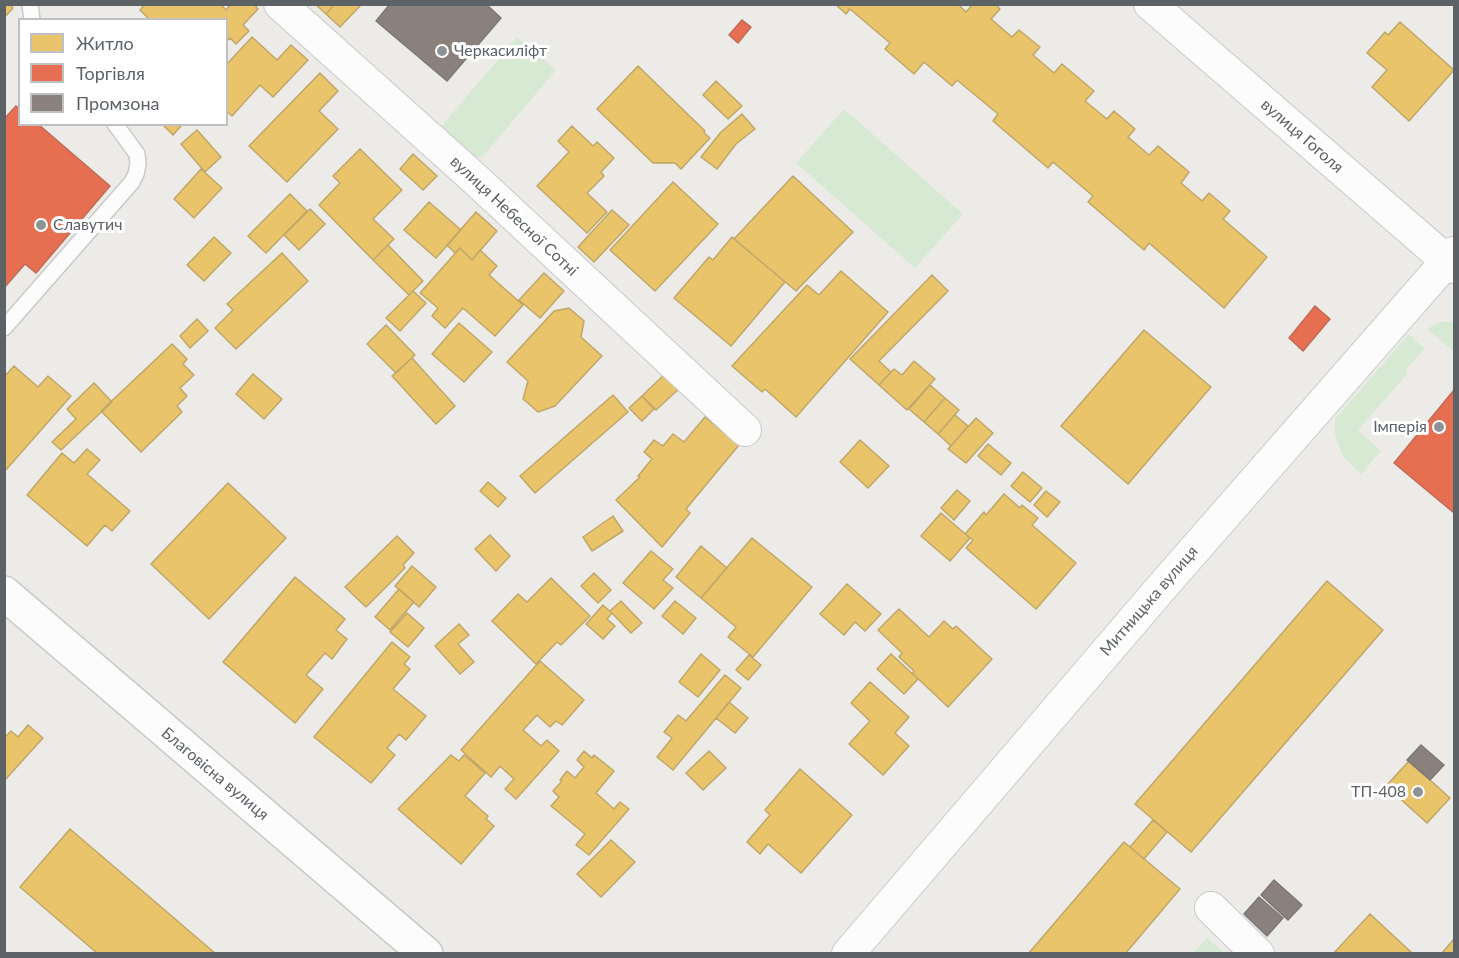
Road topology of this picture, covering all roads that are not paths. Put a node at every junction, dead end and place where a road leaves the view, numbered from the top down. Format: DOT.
graph roads {
  1 [pos="280,4"];
  2 [pos="1150,4"];
  3 [pos="116,126"];
  4 [pos="1452,260"];
  5 [pos="4,327"];
  6 [pos="745,430"];
  7 [pos="4,593"];
  8 [pos="1211,908"];
  9 [pos="426,954"];
  10 [pos="848,954"];
  11 [pos="1258,954"];
  1 -- 6 [label="street, вулиця Небесної Сотні"];
  2 -- 4 [label="street, вулиця Гоголя"];
  3 -- 5 [label="lane"];
  4 -- 10 [label="street, Митницька вулиця"];
  7 -- 9 [label="main road, Благовісна вулиця"];
  8 -- 11 [label="street"];
}
